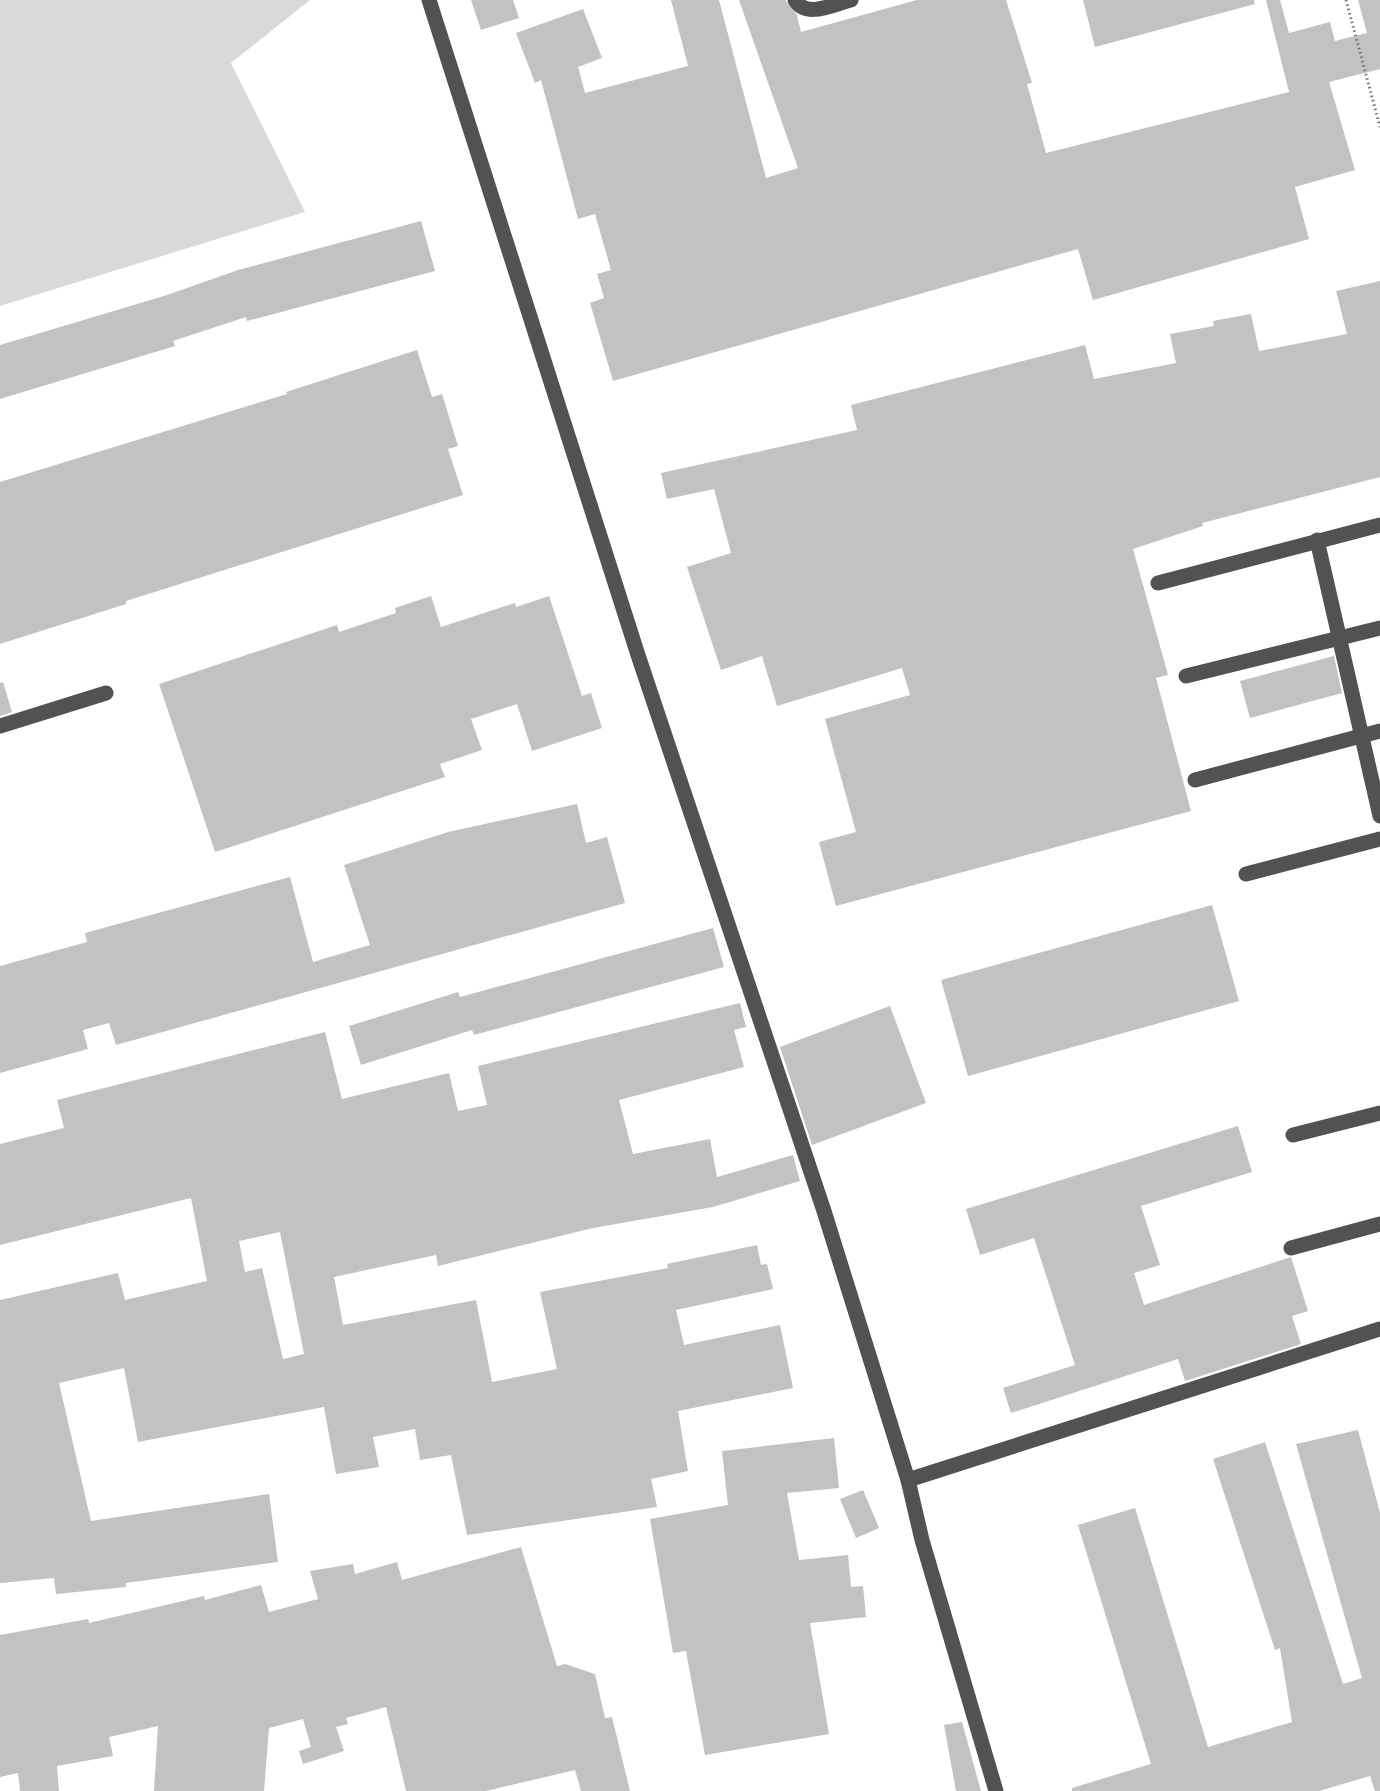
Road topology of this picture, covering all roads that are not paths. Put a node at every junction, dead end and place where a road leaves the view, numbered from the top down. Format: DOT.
graph roads {
  1 [pos="429,0"];
  2 [pos="795,0"];
  3 [pos="851,0"];
  4 [pos="1380,525"];
  5 [pos="1317,540"];
  6 [pos="1158,583"];
  7 [pos="1380,628"];
  8 [pos="1338,639"];
  9 [pos="1186,676"];
  10 [pos="106,693"];
  11 [pos="0,726"];
  12 [pos="1380,730"];
  13 [pos="1360,736"];
  14 [pos="1195,780"];
  15 [pos="1380,816"];
  16 [pos="1380,839"];
  17 [pos="1246,874"];
  18 [pos="1380,1113"];
  19 [pos="1293,1135"];
  20 [pos="1380,1224"];
  21 [pos="1291,1248"];
  22 [pos="1380,1329"];
  23 [pos="908,1480"];
  24 [pos="996,1791"];
  1 -- 23 [label="street"];
  2 -- 3 [label="street"];
  4 -- 5 [label="street"];
  5 -- 6 [label="street"];
  5 -- 8 [label="street"];
  7 -- 8 [label="street"];
  8 -- 9 [label="street"];
  8 -- 13 [label="street"];
  10 -- 11 [label="street"];
  12 -- 13 [label="street"];
  13 -- 14 [label="street"];
  13 -- 15 [label="street"];
  16 -- 17 [label="street"];
  18 -- 19 [label="street"];
  20 -- 21 [label="street"];
  22 -- 23 [label="street"];
  23 -- 24 [label="street"];
}
